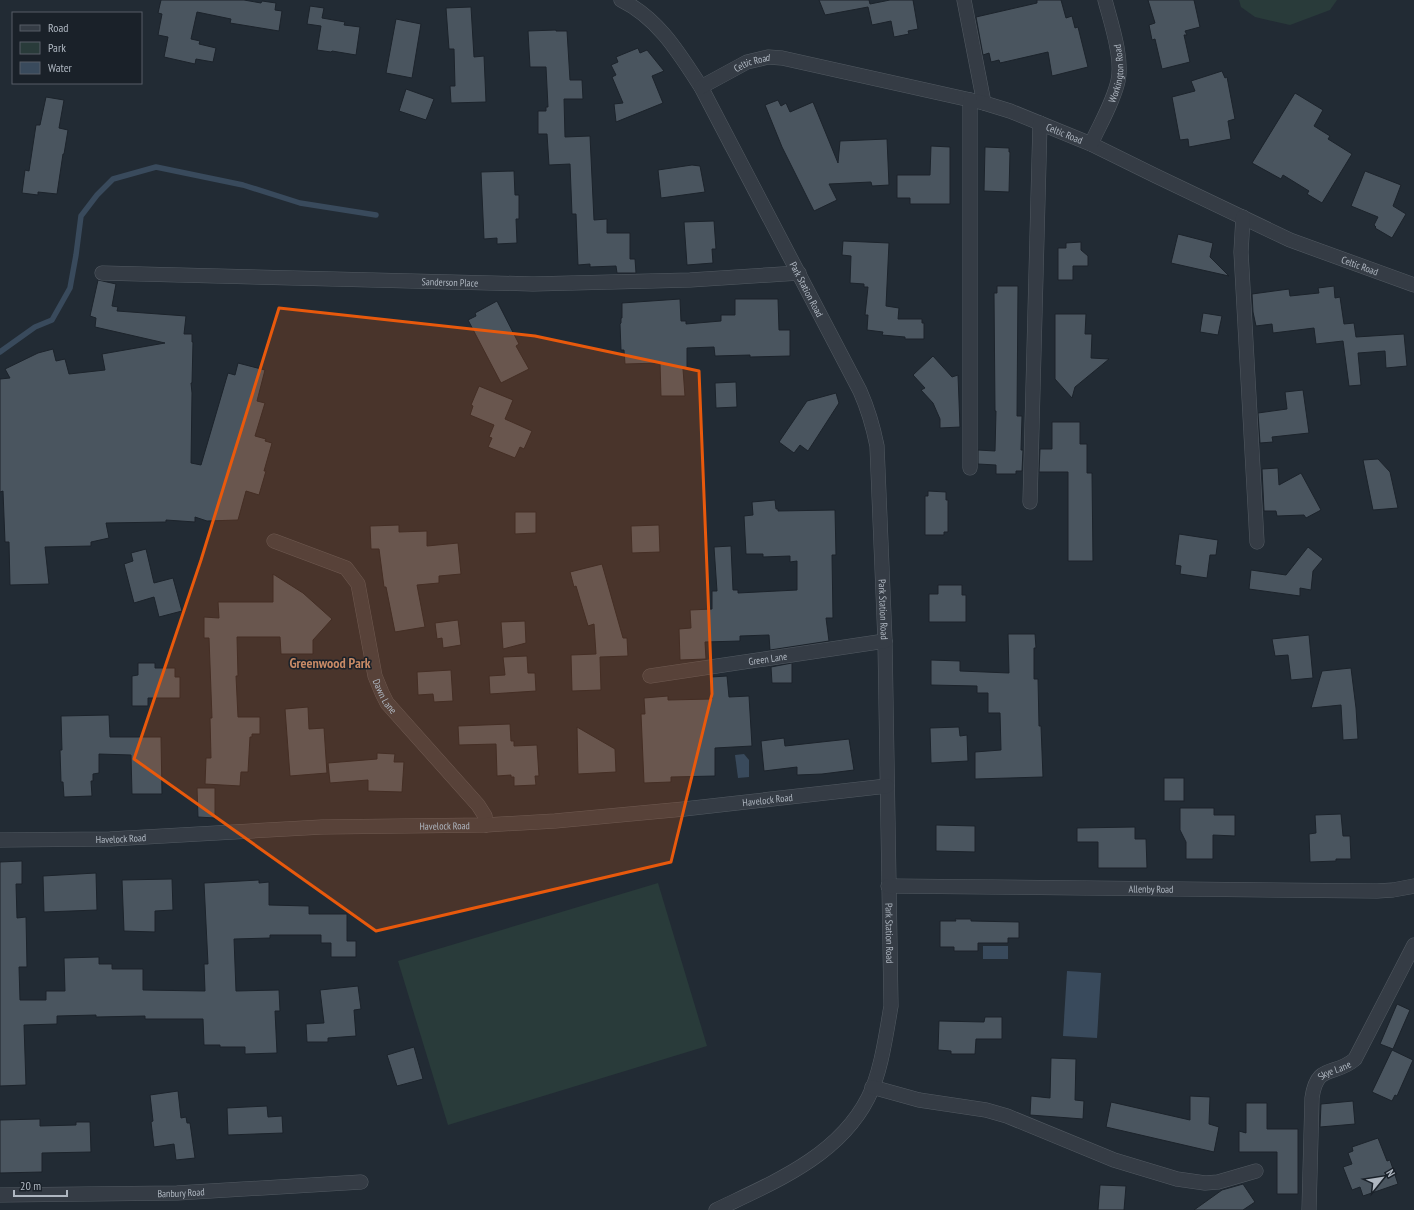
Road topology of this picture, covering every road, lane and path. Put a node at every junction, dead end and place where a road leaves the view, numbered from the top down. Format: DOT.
graph roads {
  1 [pos="621,0"];
  2 [pos="964,0"];
  3 [pos="1105,0"];
  4 [pos="701,86"];
  5 [pos="970,100"];
  6 [pos="984,103"];
  7 [pos="1040,123"];
  8 [pos="1091,144"];
  9 [pos="1243,217"];
  10 [pos="102,273"];
  11 [pos="798,273"];
  12 [pos="1414,285"];
  13 [pos="970,468"];
  14 [pos="1030,502"];
  15 [pos="274,541"];
  16 [pos="1256,542"];
  17 [pos="885,641"];
  18 [pos="650,676"];
  19 [pos="887,786"];
  20 [pos="486,824"];
  21 [pos="0,840"];
  22 [pos="888,886"];
  23 [pos="1414,886"];
  24 [pos="1414,945"];
  25 [pos="872,1087"];
  26 [pos="1256,1171"];
  27 [pos="361,1182"];
  28 [pos="0,1195"];
  29 [pos="716,1210"];
  30 [pos="1309,1210"];
  1 -- 4 [label="street, Park Station Road"];
  2 -- 6 [label="street"];
  3 -- 8 [label="street, Workington Road"];
  4 -- 5 [label="street, Celtic Road"];
  4 -- 11 [label="street, Park Station Road"];
  5 -- 6 [label="street, Celtic Road"];
  5 -- 13 [label="street"];
  6 -- 7 [label="street, Celtic Road"];
  7 -- 8 [label="street, Celtic Road"];
  7 -- 14 [label="street"];
  8 -- 9 [label="street, Celtic Road"];
  9 -- 12 [label="street, Celtic Road"];
  9 -- 16 [label="street"];
  10 -- 11 [label="street, Sanderson Place"];
  11 -- 17 [label="street, Park Station Road"];
  15 -- 20 [label="street, Dawn Lane"];
  17 -- 18 [label="street, Green Lane"];
  17 -- 19 [label="street, Park Station Road"];
  19 -- 20 [label="street, Havelock Road"];
  19 -- 22 [label="street, Park Station Road"];
  20 -- 21 [label="street, Havelock Road"];
  22 -- 23 [label="street, Allenby Road"];
  22 -- 25 [label="street, Park Station Road"];
  24 -- 30 [label="street, Skye Lane"];
  25 -- 26 [label="street"];
  25 -- 29 [label="street, Park Station Road"];
  27 -- 28 [label="street, Banbury Road"];
}
